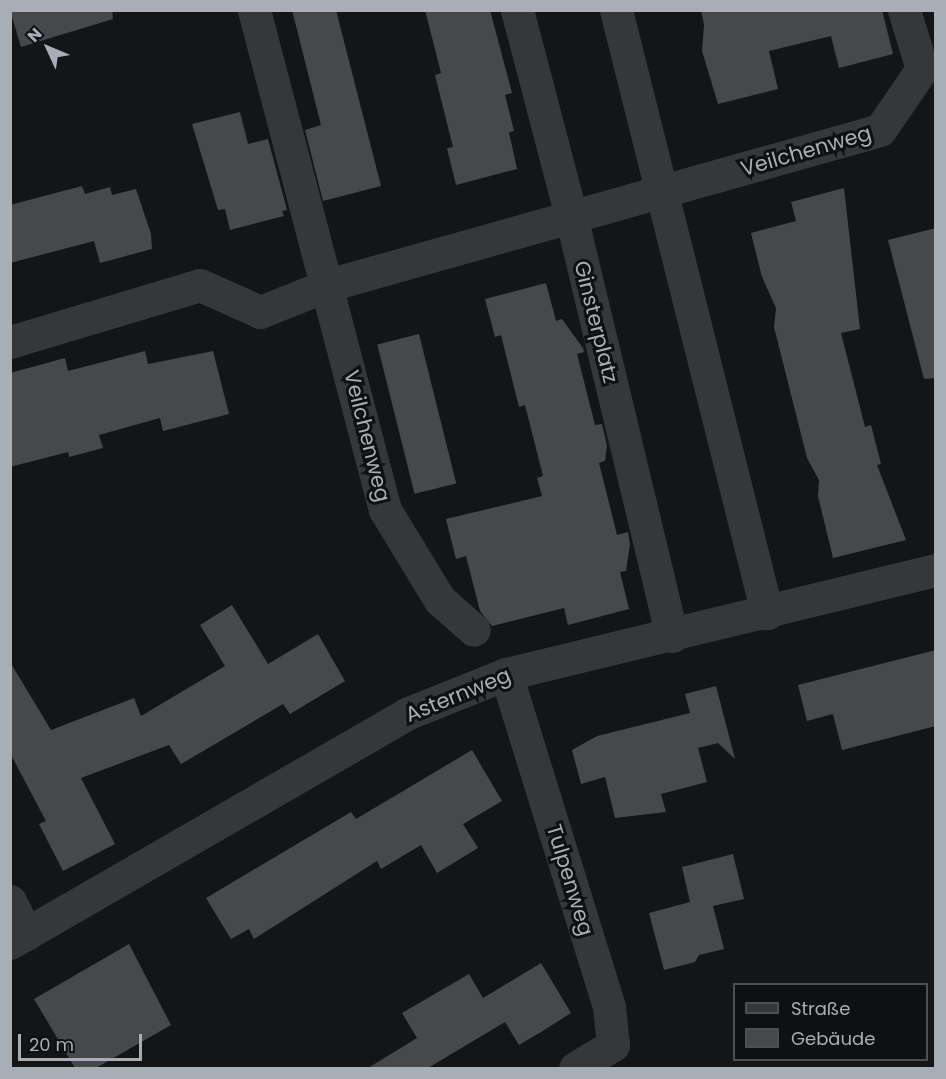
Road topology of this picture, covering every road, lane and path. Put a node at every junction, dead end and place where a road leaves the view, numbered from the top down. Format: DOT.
graph roads {
  1 [pos="254,10"];
  2 [pos="517,10"];
  3 [pos="616,10"];
  4 [pos="904,10"];
  5 [pos="929,73"];
  6 [pos="661,192"];
  7 [pos="571,216"];
  8 [pos="328,285"];
  9 [pos="10,342"];
  10 [pos="936,570"];
  11 [pos="767,614"];
  12 [pos="474,630"];
  13 [pos="672,636"];
  14 [pos="506,674"];
  15 [pos="10,901"];
  16 [pos="18,939"];
  17 [pos="575,1068"];
  1 -- 8 [label="street, Veilchenweg"];
  2 -- 7 [label="street, Ginsterplatz"];
  3 -- 6 [label="street"];
  4 -- 5 [label="street"];
  5 -- 6 [label="street, Veilchenweg"];
  6 -- 7 [label="street, Veilchenweg"];
  6 -- 11 [label="street"];
  7 -- 8 [label="street"];
  7 -- 13 [label="street, Ginsterplatz"];
  8 -- 9 [label="street"];
  8 -- 12 [label="street, Veilchenweg"];
  10 -- 11 [label="street, Asternweg"];
  11 -- 13 [label="street, Asternweg"];
  13 -- 14 [label="street, Asternweg"];
  14 -- 16 [label="street, Asternweg"];
  14 -- 17 [label="street, Tulpenweg"];
  15 -- 16 [label="street, Asternweg"];
}
